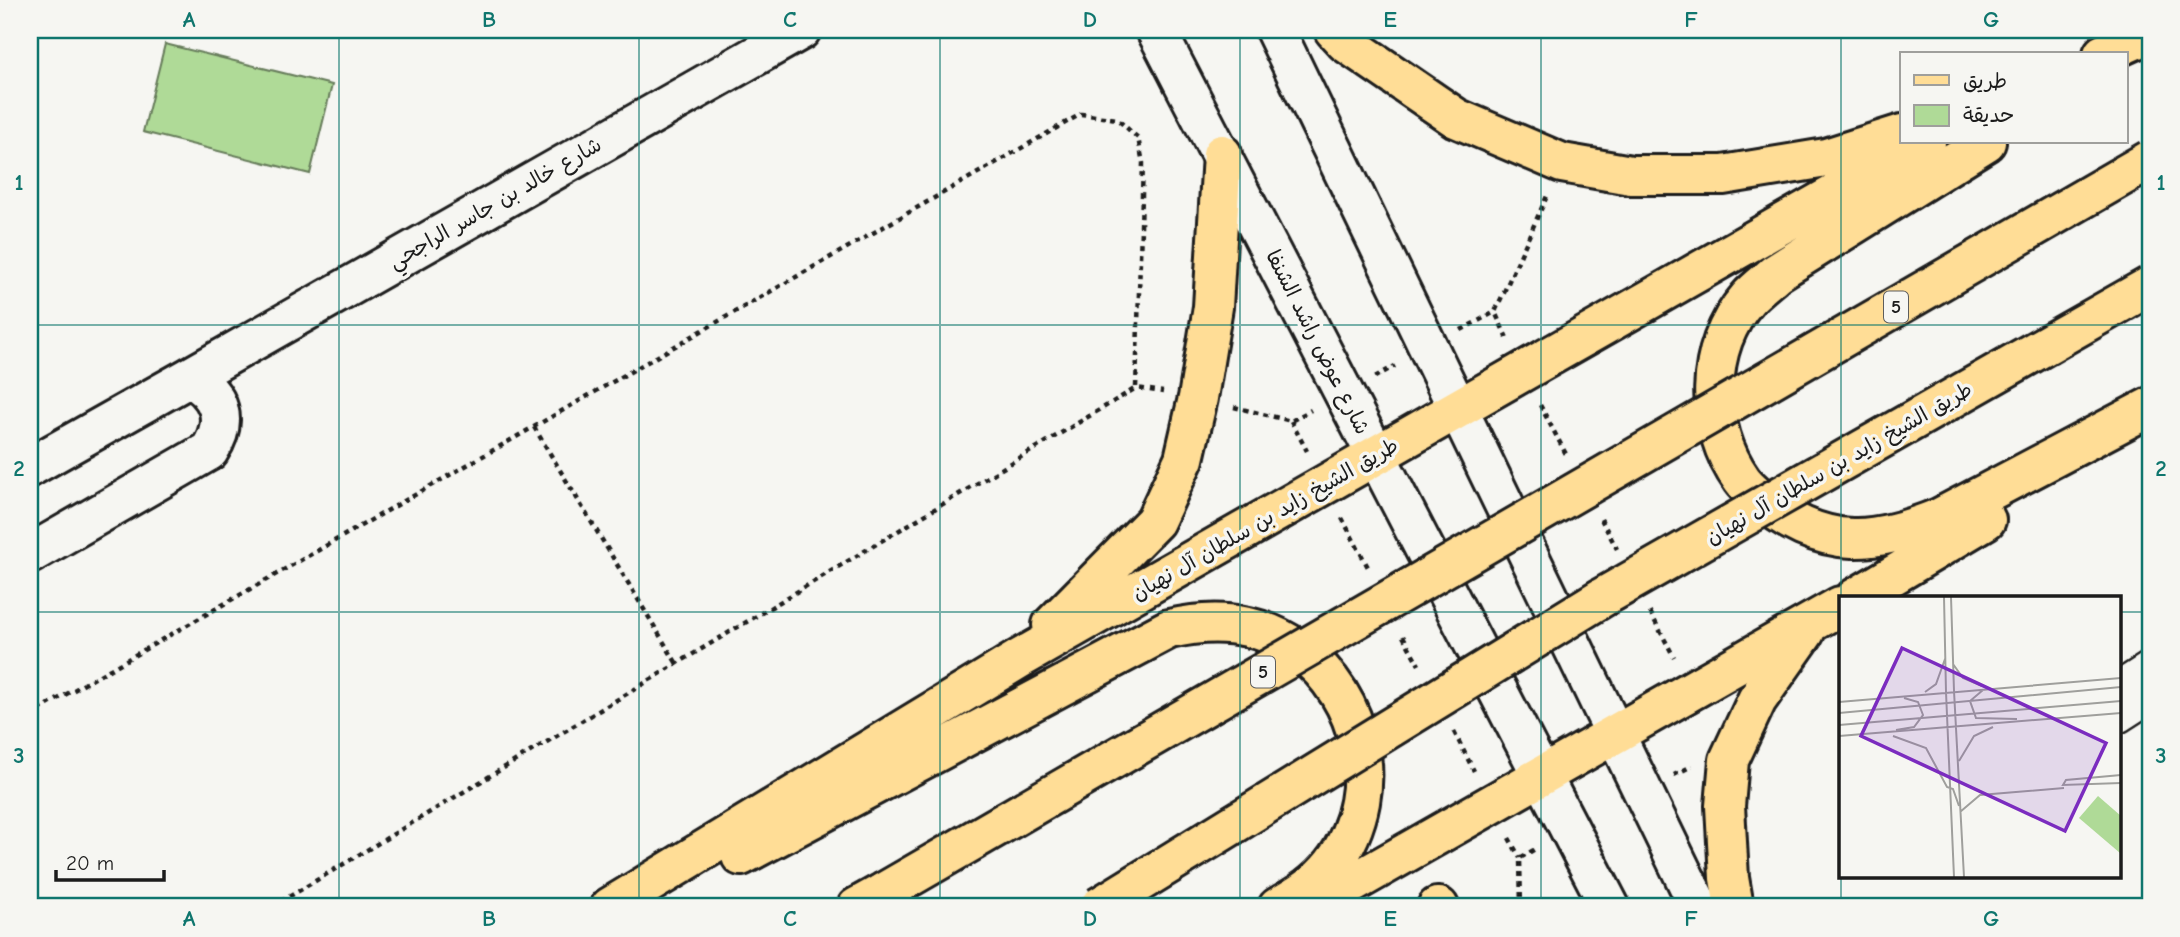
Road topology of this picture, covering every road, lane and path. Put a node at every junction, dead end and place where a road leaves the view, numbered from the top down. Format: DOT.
graph roads {
  1 [pos="800,30"];
  2 [pos="1156,30"];
  3 [pos="1275,30"];
  4 [pos="1334,30"];
  5 [pos="2150,36"];
  6 [pos="2108,52"];
  7 [pos="2128,52"];
  8 [pos="1900,135"];
  9 [pos="1922,144"];
  10 [pos="1983,144"];
  11 [pos="1222,154"];
  12 [pos="2150,160"];
  13 [pos="2150,286"];
  14 [pos="1494,312"];
  15 [pos="1428,348"];
  16 [pos="190,377"];
  17 [pos="1136,388"];
  18 [pos="1344,393"];
  19 [pos="1198,398"];
  20 [pos="2150,407"];
  21 [pos="1458,409"];
  22 [pos="1292,421"];
  23 [pos="2150,422"];
  24 [pos="534,427"];
  25 [pos="1376,455"];
  26 [pos="30,467"];
  27 [pos="1325,485"];
  28 [pos="30,554"];
  29 [pos="1370,571"];
  30 [pos="1858,596"];
  31 [pos="1825,615"];
  32 [pos="1402,632"];
  33 [pos="1019,659"];
  34 [pos="677,664"];
  35 [pos="2150,668"];
  36 [pos="1421,669"];
  37 [pos="2120,687"];
  38 [pos="2150,696"];
  39 [pos="30,715"];
  40 [pos="2120,715"];
  41 [pos="1453,731"];
  42 [pos="1615,734"];
  43 [pos="1542,776"];
  44 [pos="1492,805"];
  45 [pos="1520,858"];
  46 [pos="871,900"];
  47 [pos="272,907"];
  48 [pos="610,907"];
  49 [pos="643,907"];
  50 [pos="1099,907"];
  51 [pos="1278,907"];
  52 [pos="1311,907"];
  53 [pos="1610,907"];
  54 [pos="1699,907"];
  55 [pos="1734,907"];
  1 -- 16 [label="main road, شارع خالد بن جاسر الراجحي"];
  2 -- 11 [label="main road, شارع عوض راشد الشنفا"];
  3 -- 15 [label="main road"];
  4 -- 8 [label="main road"];
  5 -- 6 [label="main road"];
  5 -- 7 [label="main road"];
  9 -- 21 [label="main road, طريق الشيخ زايد بن سلطان آل نهيان"];
  10 -- 20 [label="main road"];
  11 -- 18 [label="main road, شارع عوض راشد الشنفا"];
  11 -- 19 [label="main road"];
  12 -- 46 [label="main road, 5, bridge"];
  13 -- 50 [label="main road, طريق الشيخ زايد بن سلطان آل نهيان, bridge"];
  14 -- 15 [label="path"];
  15 -- 18 [label="path"];
  15 -- 21 [label="main road"];
  16 -- 26 [label="main road, شارع خالد بن جاسر الراجحي"];
  16 -- 28 [label="main road"];
  17 -- 19 [label="path"];
  17 -- 24 [label="path"];
  17 -- 34 [label="path"];
  18 -- 22 [label="path"];
  18 -- 25 [label="main road, شارع عوض راشد الشنفا"];
  19 -- 22 [label="path"];
  19 -- 33 [label="main road"];
  21 -- 25 [label="main road, طريق الشيخ زايد بن سلطان آل نهيان"];
  21 -- 42 [label="main road"];
  22 -- 27 [label="path"];
  23 -- 30 [label="main road"];
  24 -- 34 [label="path"];
  24 -- 39 [label="path"];
  25 -- 27 [label="main road, طريق الشيخ زايد بن سلطان آل نهيان"];
  25 -- 43 [label="main road, شارع عوض راشد الشنفا"];
  27 -- 29 [label="path"];
  27 -- 33 [label="main road, طريق الشيخ زايد بن سلطان آل نهيان"];
  31 -- 42 [label="main road"];
  31 -- 55 [label="main road"];
  32 -- 36 [label="path"];
  33 -- 48 [label="main road, طريق الشيخ زايد بن سلطان آل نهيان"];
  34 -- 47 [label="path"];
  35 -- 37 [label="street"];
  38 -- 40 [label="street"];
  41 -- 44 [label="path"];
  42 -- 43 [label="main road"];
  42 -- 54 [label="main road"];
  43 -- 44 [label="main road"];
  43 -- 53 [label="main road, شارع عوض راشد الشنفا"];
  44 -- 45 [label="path"];
  44 -- 52 [label="main road"];
  49 -- 51 [label="main road"];
}
